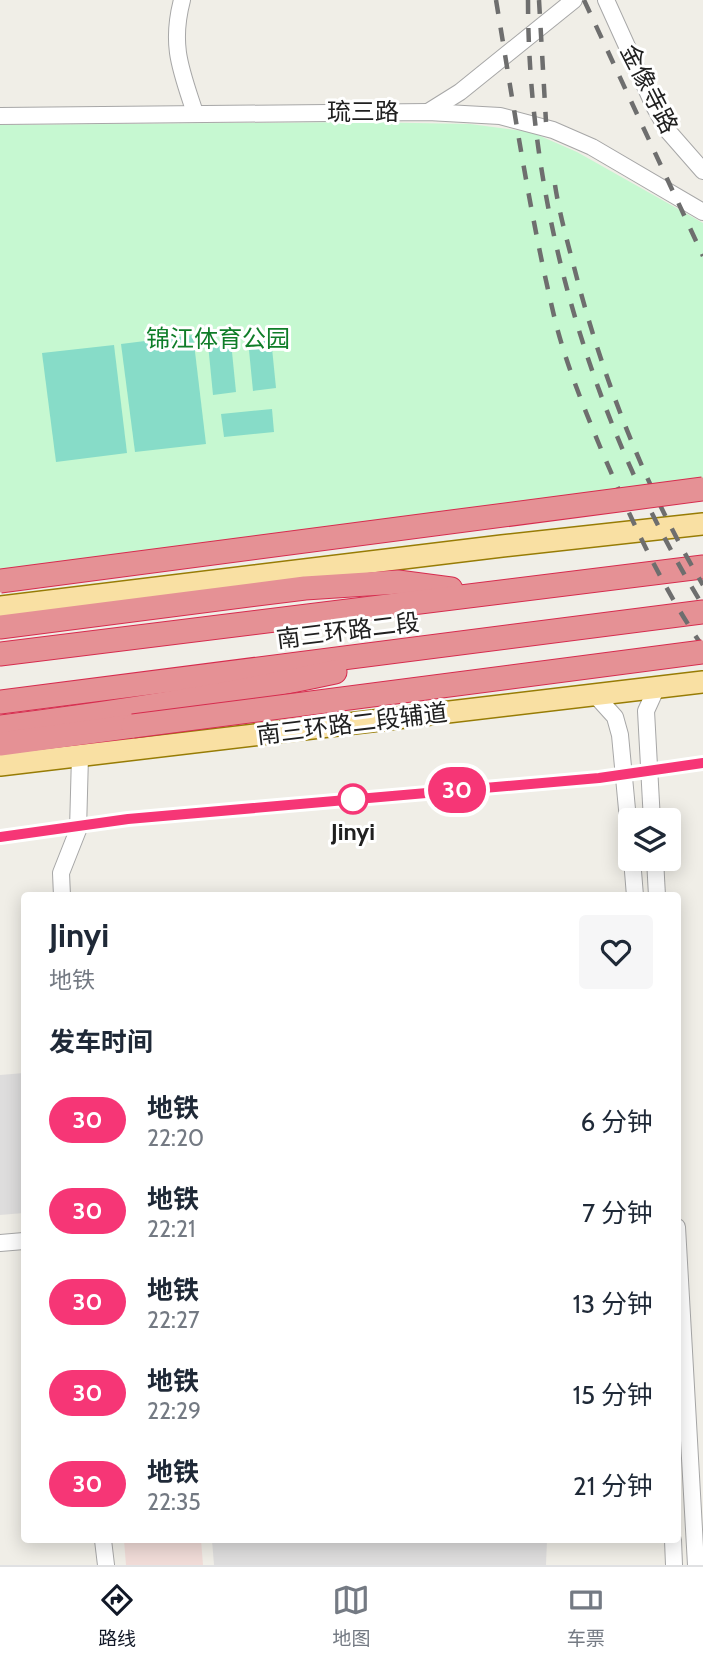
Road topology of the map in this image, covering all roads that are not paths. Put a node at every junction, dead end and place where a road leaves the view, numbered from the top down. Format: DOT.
graph roads {
  1 [pos="182,0"];
  2 [pos="574,0"];
  3 [pos="606,0"];
  4 [pos="428,112"];
  5 [pos="195,113"];
  6 [pos="0,116"];
  7 [pos="703,171"];
  8 [pos="703,212"];
  9 [pos="703,489"];
  10 [pos="703,524"];
  11 [pos="703,566"];
  12 [pos="5,580"];
  13 [pos="489,593"];
  14 [pos="0,607"];
  15 [pos="703,612"];
  16 [pos="0,627"];
  17 [pos="495,639"];
  18 [pos="703,652"];
  19 [pos="0,654"];
  20 [pos="703,682"];
  21 [pos="656,689"];
  22 [pos="596,696"];
  23 [pos="0,702"];
  24 [pos="0,727"];
  25 [pos="0,744"];
  26 [pos="80,756"];
  27 [pos="0,765"];
  28 [pos="627,808"];
  29 [pos="651,808"];
  30 [pos="633,871"];
  31 [pos="656,871"];
  32 [pos="62,892"];
  33 [pos="635,892"];
  34 [pos="657,892"];
  35 [pos="21,1241"];
  36 [pos="0,1243"];
  37 [pos="681,1298"];
  38 [pos="103,1543"];
  39 [pos="673,1543"];
  40 [pos="106,1565"];
  41 [pos="674,1565"];
  42 [pos="696,1565"];
  1 -- 5 [label="street"];
  2 -- 4 [label="street"];
  3 -- 7 [label="street, 金像寺路"];
  4 -- 5 [label="street, 琉三路"];
  4 -- 8 [label="street, 琉三路"];
  5 -- 6 [label="street, 琉三路"];
  9 -- 12 [label="highway, bridge"];
  10 -- 14 [label="main road"];
  11 -- 13 [label="highway, 南三环路二段"];
  13 -- 16 [label="highway"];
  13 -- 19 [label="highway, 南三环路二段"];
  15 -- 17 [label="highway, 南三环路二段"];
  17 -- 23 [label="highway, 南三环路二段"];
  17 -- 24 [label="highway"];
  18 -- 25 [label="highway, bridge"];
  20 -- 21 [label="main road, 南三环路二段辅道"];
  21 -- 22 [label="main road, 南三环路二段辅道"];
  21 -- 29 [label="street"];
  22 -- 26 [label="main road, 南三环路二段辅道"];
  22 -- 28 [label="street"];
  26 -- 27 [label="main road, 南三环路二段辅道"];
  26 -- 32 [label="street"];
  30 -- 33 [label="street"];
  31 -- 34 [label="street"];
  35 -- 36 [label="street"];
  37 -- 42 [label="street"];
  38 -- 40 [label="street"];
  39 -- 41 [label="street"];
}
